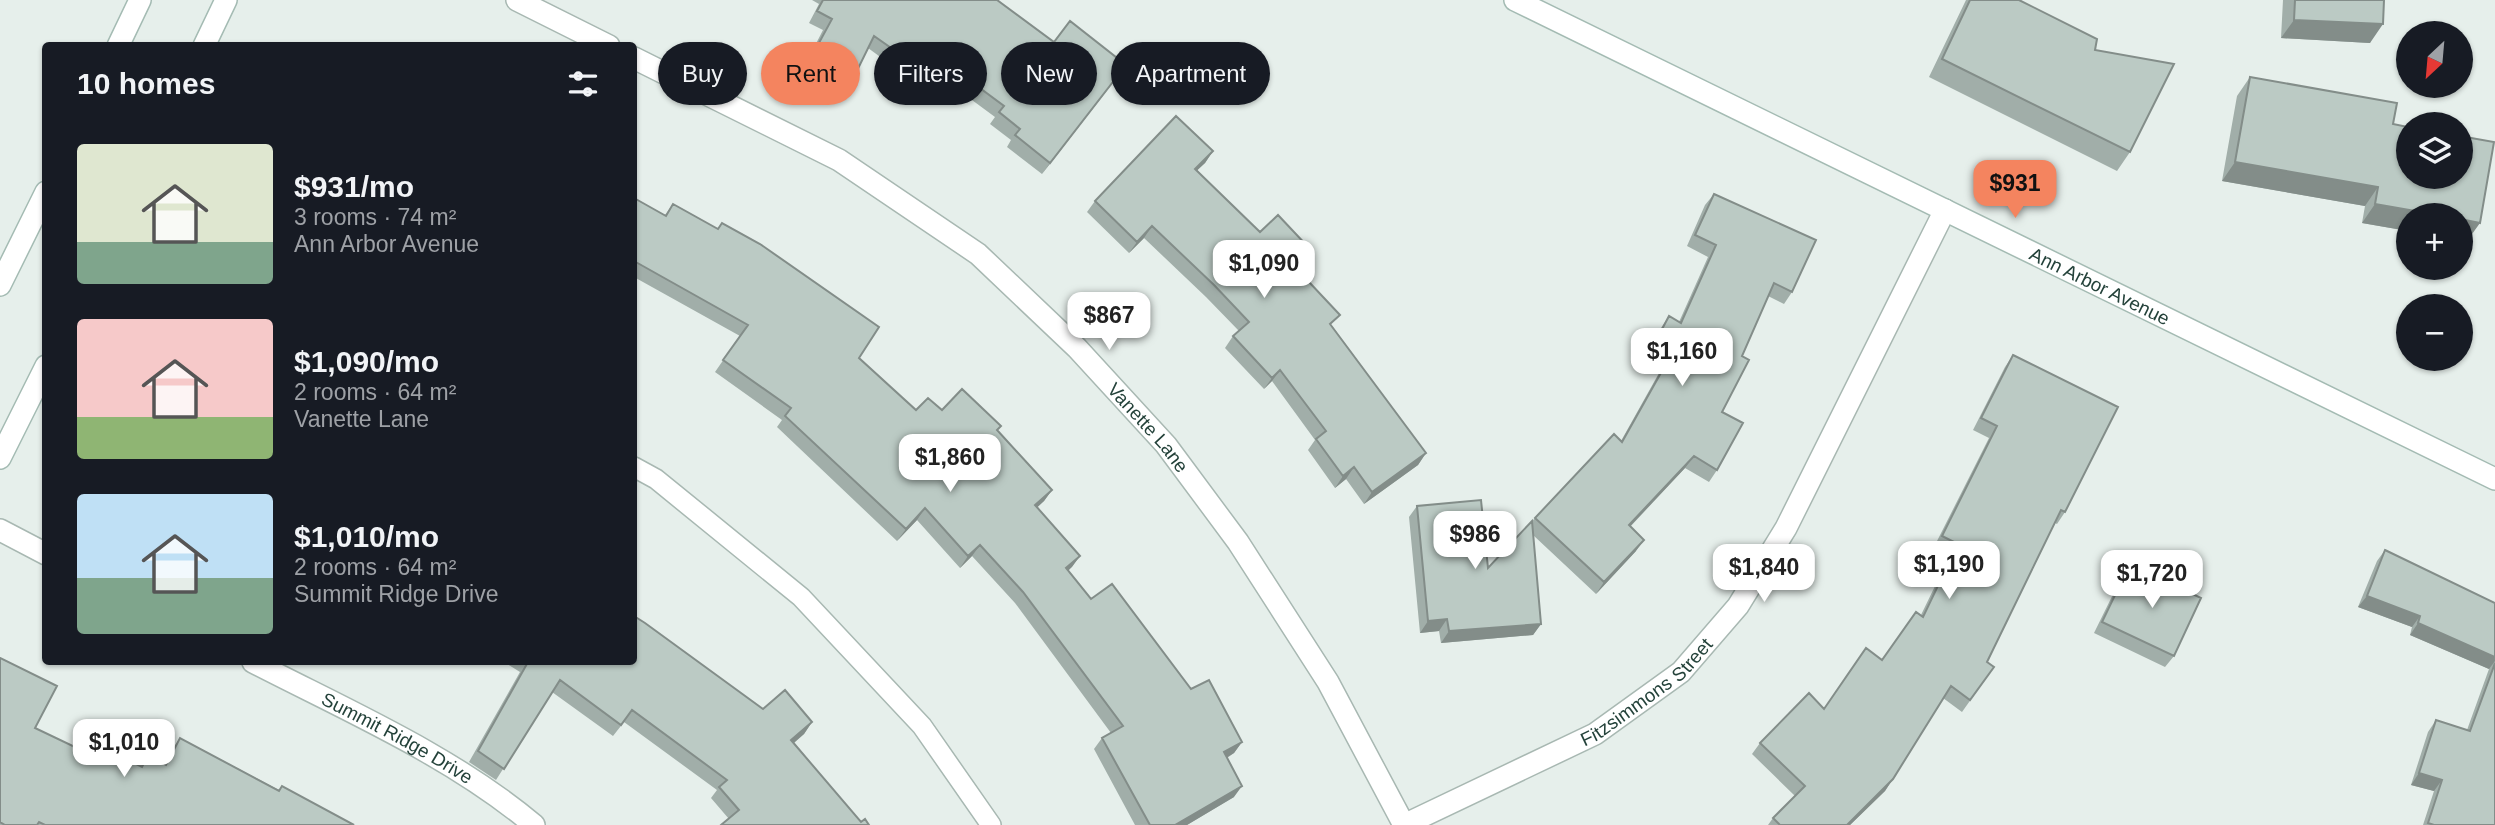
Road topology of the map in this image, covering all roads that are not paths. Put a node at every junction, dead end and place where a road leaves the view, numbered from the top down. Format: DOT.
graph roads {
  1 [pos="140,0"];
  2 [pos="226,0"];
  3 [pos="517,0"];
  4 [pos="1529,3"];
  5 [pos="120,42"];
  6 [pos="206,42"];
  7 [pos="600,42"];
  8 [pos="637,59"];
  9 [pos="42,200"];
  10 [pos="1945,210"];
  11 [pos="0,285"];
  12 [pos="42,374"];
  13 [pos="0,457"];
  14 [pos="637,469"];
  15 [pos="2495,479"];
  16 [pos="0,530"];
  17 [pos="42,552"];
  18 [pos="259,665"];
  19 [pos="534,825"];
  20 [pos="991,825"];
  21 [pos="1404,825"];
  1 -- 5 [label="street"];
  2 -- 6 [label="street"];
  3 -- 7 [label="street"];
  4 -- 10 [label="street, Ann Arbor Avenue"];
  8 -- 21 [label="street, Vanette Lane"];
  9 -- 11 [label="street"];
  10 -- 15 [label="street, Ann Arbor Avenue"];
  10 -- 21 [label="street, Fitzsimmons Street"];
  12 -- 13 [label="street"];
  14 -- 20 [label="lane"];
  16 -- 17 [label="street"];
  18 -- 19 [label="street, Summit Ridge Drive"];
}
